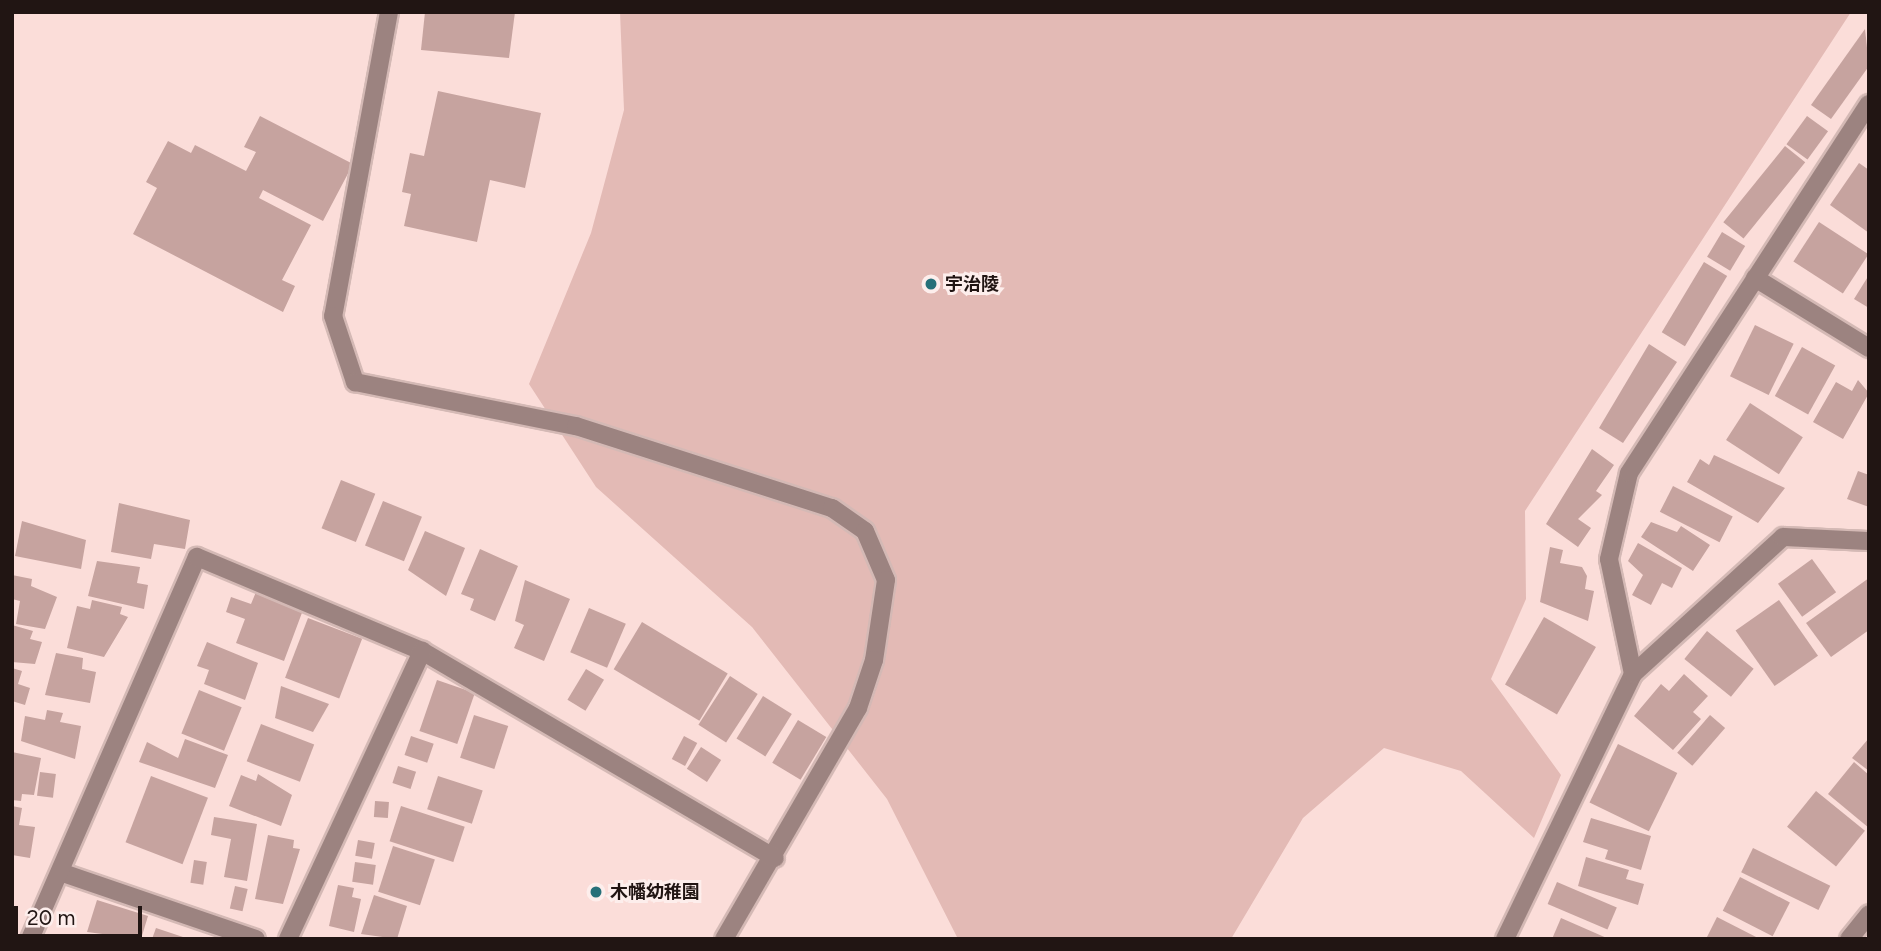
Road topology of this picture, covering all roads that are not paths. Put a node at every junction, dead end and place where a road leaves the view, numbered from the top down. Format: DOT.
graph roads {
  1 [pos="389,12"];
  2 [pos="1869,104"];
  3 [pos="1755,278"];
  4 [pos="1869,348"];
  5 [pos="1869,541"];
  6 [pos="422,652"];
  7 [pos="1633,674"];
  8 [pos="775,858"];
  9 [pos="60,872"];
  10 [pos="1869,914"];
  11 [pos="30,939"];
  12 [pos="256,939"];
  13 [pos="288,939"];
  14 [pos="724,939"];
  15 [pos="1505,939"];
  16 [pos="1849,939"];
  1 -- 8 [label="street"];
  2 -- 3 [label="street"];
  3 -- 4 [label="street"];
  3 -- 7 [label="street"];
  5 -- 7 [label="street"];
  6 -- 8 [label="street"];
  6 -- 9 [label="street"];
  6 -- 13 [label="street"];
  7 -- 15 [label="street"];
  8 -- 14 [label="street"];
  9 -- 11 [label="street"];
  9 -- 12 [label="street"];
  10 -- 16 [label="street"];
}
